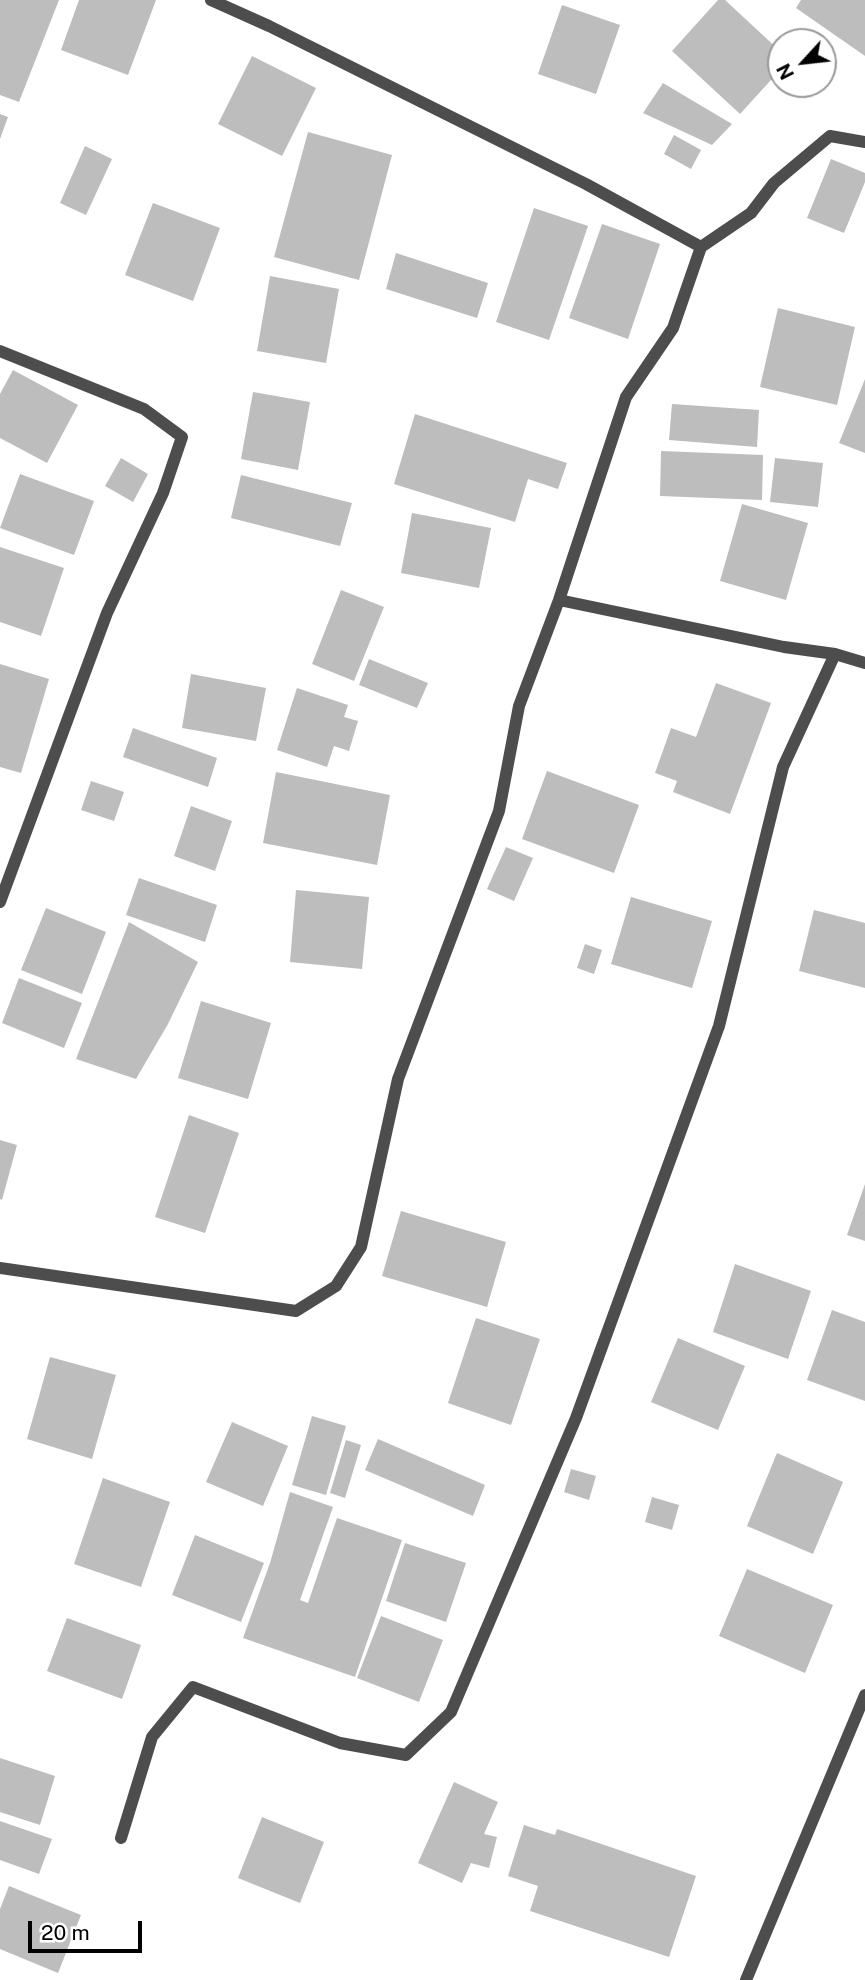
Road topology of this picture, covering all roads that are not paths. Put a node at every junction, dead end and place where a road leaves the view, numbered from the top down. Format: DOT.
graph roads {
  1 [pos="211,0"];
  2 [pos="865,142"];
  3 [pos="701,247"];
  4 [pos="0,351"];
  5 [pos="559,600"];
  6 [pos="835,654"];
  7 [pos="865,663"];
  8 [pos="0,902"];
  9 [pos="0,1268"];
  10 [pos="865,1695"];
  11 [pos="121,1838"];
  12 [pos="746,1980"];
  1 -- 3 [label="street"];
  2 -- 3 [label="street"];
  3 -- 5 [label="street"];
  4 -- 8 [label="street"];
  5 -- 6 [label="street"];
  5 -- 9 [label="street"];
  6 -- 7 [label="street"];
  6 -- 11 [label="street"];
  10 -- 12 [label="street"];
}
